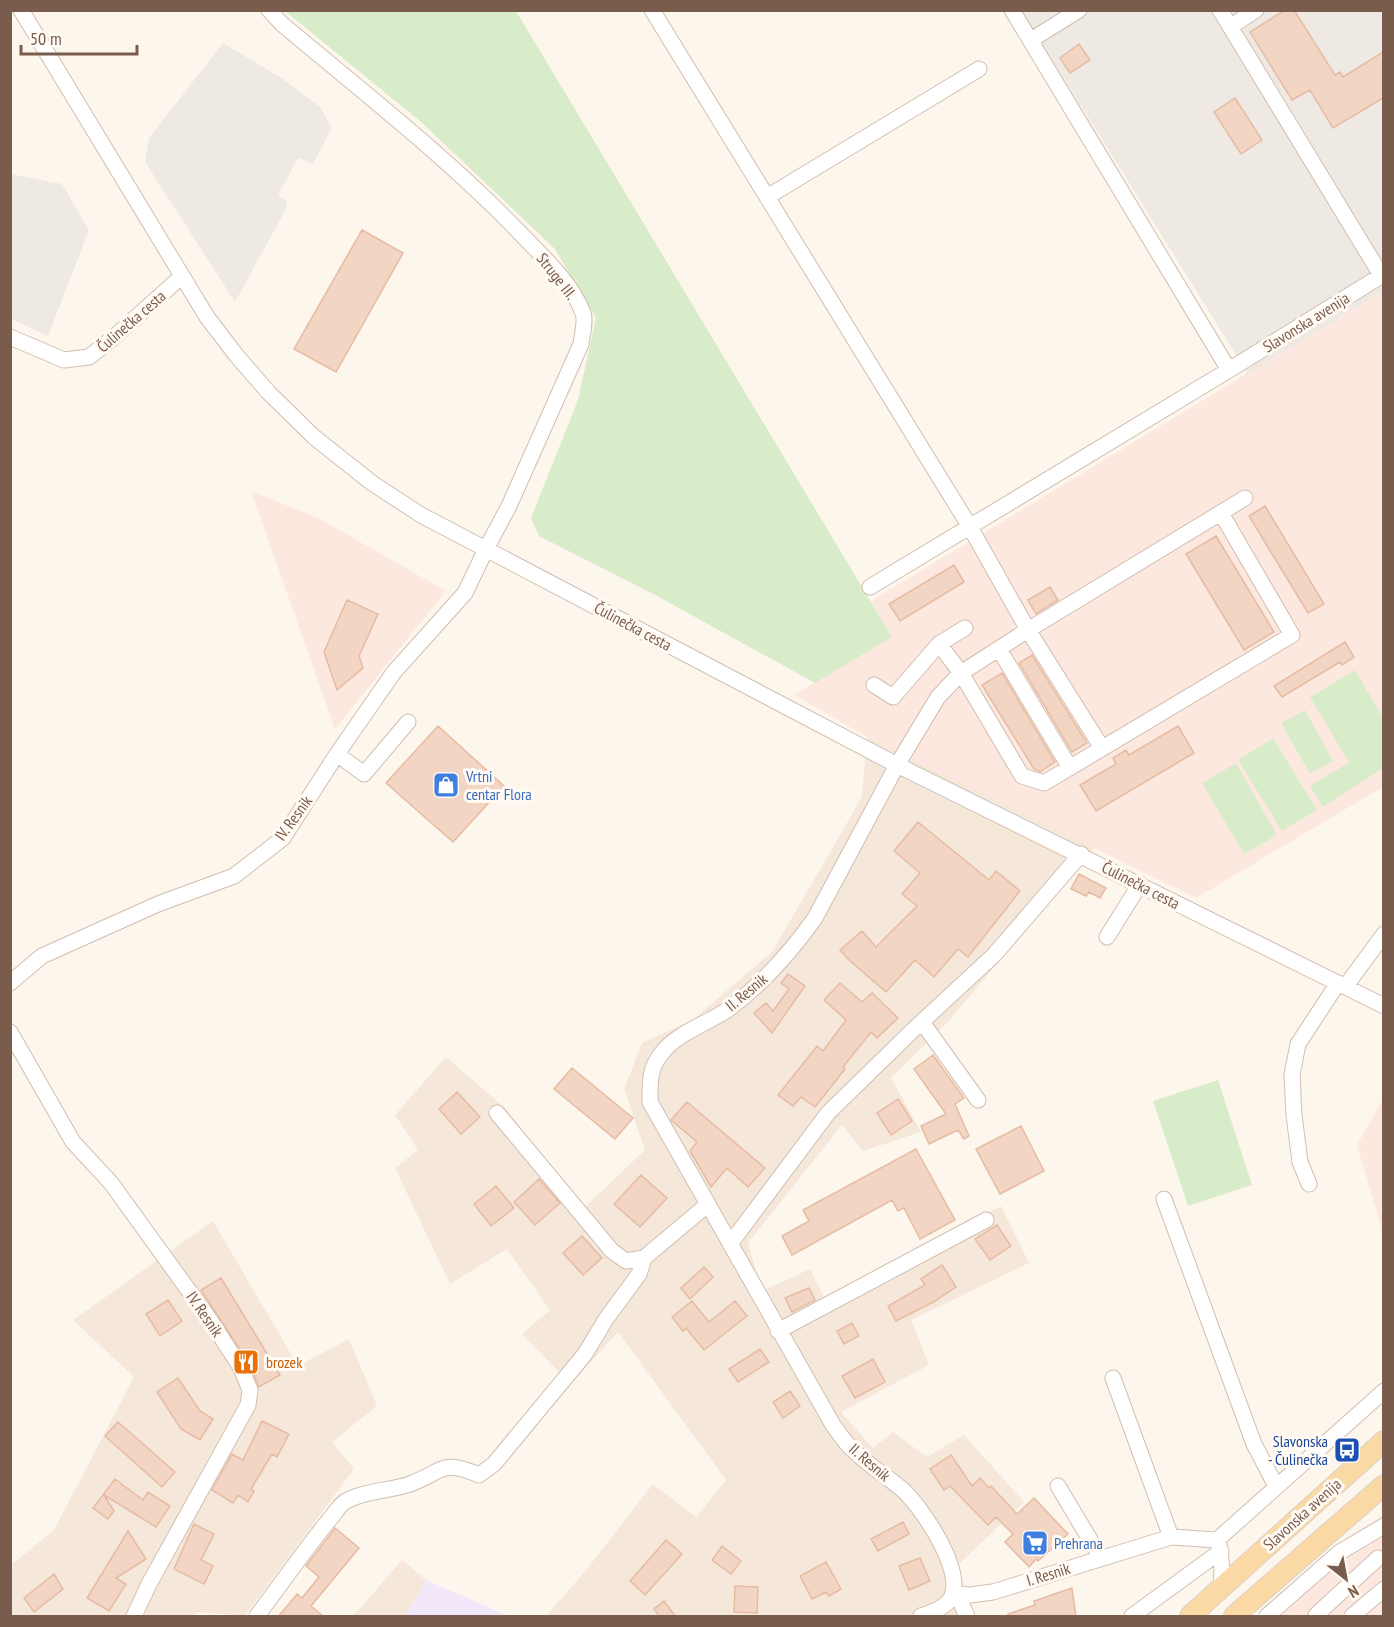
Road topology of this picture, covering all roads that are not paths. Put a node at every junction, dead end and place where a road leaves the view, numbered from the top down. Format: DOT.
graph roads {
  1 [pos="21,10"];
  2 [pos="269,10"];
  3 [pos="652,10"];
  4 [pos="1012,10"];
  5 [pos="1079,10"];
  6 [pos="1220,10"];
  7 [pos="1256,10"];
  8 [pos="1230,27"];
  9 [pos="1031,40"];
  10 [pos="979,69"];
  11 [pos="767,196"];
  12 [pos="1382,275"];
  13 [pos="181,277"];
  14 [pos="10,337"];
  15 [pos="1229,370"];
  16 [pos="1245,498"];
  17 [pos="1221,513"];
  18 [pos="970,527"];
  19 [pos="486,549"];
  20 [pos="870,587"];
  21 [pos="965,628"];
  22 [pos="1028,630"];
  23 [pos="939,644"];
  24 [pos="999,650"];
  25 [pos="961,673"];
  26 [pos="874,685"];
  27 [pos="408,722"];
  28 [pos="1102,748"];
  29 [pos="337,754"];
  30 [pos="897,765"];
  31 [pos="1070,768"];
  32 [pos="1080,854"];
  33 [pos="1140,884"];
  34 [pos="1383,934"];
  35 [pos="1107,937"];
  36 [pos="10,983"];
  37 [pos="1342,985"];
  38 [pos="1383,1006"];
  39 [pos="922,1022"];
  40 [pos="10,1032"];
  41 [pos="978,1100"];
  42 [pos="497,1113"];
  43 [pos="1309,1184"];
  44 [pos="1164,1198"];
  45 [pos="707,1205"];
  46 [pos="986,1220"];
  47 [pos="730,1244"];
  48 [pos="644,1258"];
  49 [pos="778,1331"];
  50 [pos="1113,1378"];
  51 [pos="1383,1391"];
  52 [pos="1383,1441"];
  53 [pos="1383,1485"];
  54 [pos="1058,1486"];
  55 [pos="1276,1486"];
  56 [pos="1383,1526"];
  57 [pos="1171,1538"];
  58 [pos="1219,1546"];
  59 [pos="1101,1558"];
  60 [pos="1378,1558"];
  61 [pos="1221,1588"];
  62 [pos="1383,1589"];
  63 [pos="953,1594"];
  64 [pos="134,1617"];
  65 [pos="257,1617"];
  66 [pos="921,1617"];
  67 [pos="967,1617"];
  68 [pos="1132,1617"];
  69 [pos="1190,1617"];
  70 [pos="1234,1617"];
  71 [pos="1267,1617"];
  72 [pos="1317,1617"];
  73 [pos="1352,1617"];
  1 -- 13 [label="street, Čulinečka cesta"];
  2 -- 19 [label="street, Struge III."];
  3 -- 11 [label="street"];
  4 -- 9 [label="street"];
  5 -- 9 [label="street"];
  6 -- 8 [label="street"];
  7 -- 8 [label="street"];
  8 -- 12 [label="street"];
  9 -- 15 [label="street"];
  10 -- 11 [label="street"];
  11 -- 18 [label="street"];
  12 -- 15 [label="street, Slavonska avenija"];
  13 -- 14 [label="street, Čulinečka cesta"];
  13 -- 19 [label="street, Čulinečka cesta"];
  15 -- 18 [label="street, Slavonska avenija"];
  16 -- 17 [label="street"];
  17 -- 22 [label="street"];
  17 -- 28 [label="street"];
  18 -- 20 [label="street, Slavonska avenija"];
  18 -- 22 [label="street"];
  19 -- 29 [label="street, IV. Resnik"];
  19 -- 30 [label="street, Čulinečka cesta"];
  21 -- 23 [label="street"];
  22 -- 24 [label="street"];
  22 -- 28 [label="street"];
  23 -- 25 [label="street"];
  23 -- 26 [label="street"];
  24 -- 25 [label="street"];
  24 -- 31 [label="street"];
  25 -- 30 [label="street"];
  25 -- 31 [label="street"];
  27 -- 29 [label="street"];
  28 -- 31 [label="street"];
  29 -- 36 [label="street, IV. Resnik"];
  30 -- 32 [label="street, Čulinečka cesta"];
  30 -- 45 [label="street, II. Resnik"];
  32 -- 33 [label="street, Čulinečka cesta"];
  32 -- 39 [label="street"];
  33 -- 35 [label="street"];
  33 -- 37 [label="street, Čulinečka cesta"];
  34 -- 37 [label="street"];
  37 -- 38 [label="street, Čulinečka cesta"];
  37 -- 43 [label="street"];
  39 -- 41 [label="street"];
  39 -- 47 [label="street"];
  40 -- 64 [label="street, IV. Resnik"];
  42 -- 48 [label="street"];
  44 -- 55 [label="street"];
  45 -- 47 [label="street, II. Resnik"];
  45 -- 48 [label="street"];
  46 -- 49 [label="street"];
  47 -- 49 [label="street, II. Resnik"];
  48 -- 65 [label="street"];
  49 -- 63 [label="street, II. Resnik"];
  50 -- 57 [label="street"];
  51 -- 55 [label="street"];
  52 -- 61 [label="main road, Slavonska avenija"];
  53 -- 70 [label="main road, Slavonska avenija"];
  54 -- 59 [label="street"];
  55 -- 58 [label="street"];
  56 -- 71 [label="street"];
  57 -- 58 [label="street, I. Resnik"];
  57 -- 59 [label="street, I. Resnik"];
  58 -- 61 [label="street"];
  58 -- 68 [label="street"];
  59 -- 63 [label="street, I. Resnik"];
  60 -- 72 [label="street"];
  61 -- 69 [label="main road, Slavonska avenija"];
  62 -- 73 [label="street"];
  63 -- 66 [label="street"];
  63 -- 67 [label="street"];
}
